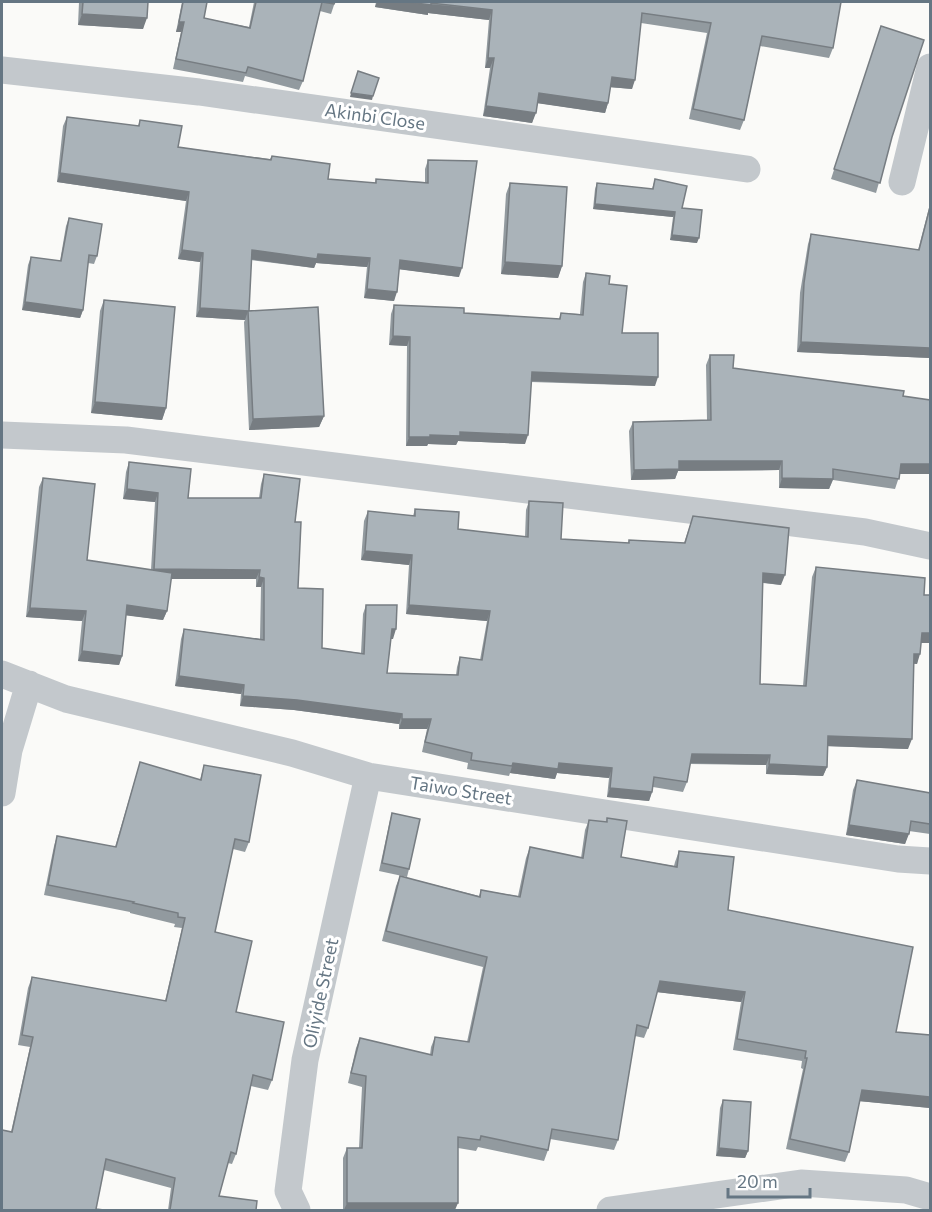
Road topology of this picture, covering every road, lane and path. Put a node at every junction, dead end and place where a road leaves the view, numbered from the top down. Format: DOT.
graph roads {
  1 [pos="930,68"];
  2 [pos="2,70"];
  3 [pos="747,169"];
  4 [pos="902,182"];
  5 [pos="2,435"];
  6 [pos="930,546"];
  7 [pos="2,674"];
  8 [pos="29,684"];
  9 [pos="368,776"];
  10 [pos="2,793"];
  11 [pos="930,861"];
  12 [pos="930,1197"];
  13 [pos="297,1210"];
  14 [pos="610,1210"];
  1 -- 4 [label="street"];
  2 -- 3 [label="street, Akinbi Close"];
  5 -- 6 [label="street"];
  7 -- 8 [label="street, Taiwo Street"];
  8 -- 9 [label="street, Taiwo Street"];
  8 -- 10 [label="street"];
  9 -- 11 [label="street, Taiwo Street"];
  9 -- 13 [label="street, Oliyide Street"];
  12 -- 14 [label="street"];
}
